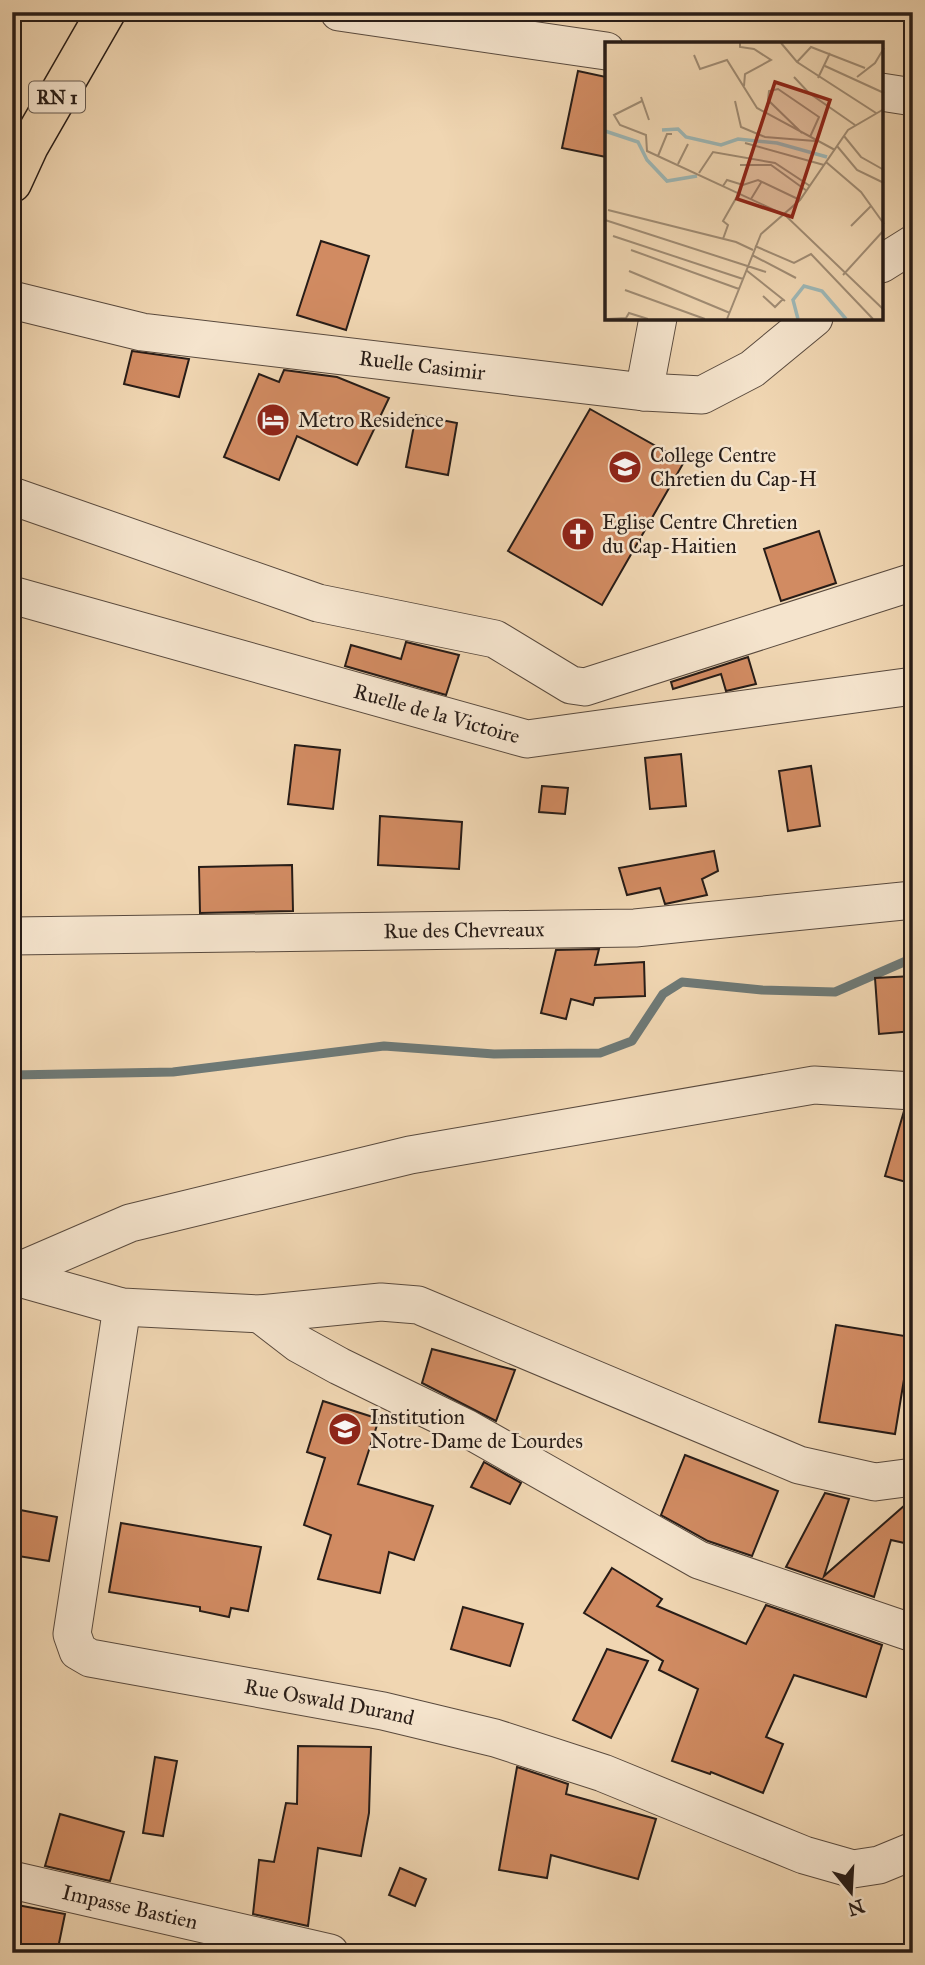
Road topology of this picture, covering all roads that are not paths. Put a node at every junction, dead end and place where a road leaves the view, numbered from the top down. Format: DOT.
graph roads {
  1 [pos="106,12"];
  2 [pos="339,12"];
  3 [pos="434,19"];
  4 [pos="605,51"];
  5 [pos="883,92"];
  6 [pos="913,97"];
  7 [pos="12,183"];
  8 [pos="913,244"];
  9 [pos="883,263"];
  10 [pos="12,300"];
  11 [pos="658,320"];
  12 [pos="812,320"];
  13 [pos="643,392"];
  14 [pos="12,496"];
  15 [pos="913,582"];
  16 [pos="12,595"];
  17 [pos="913,686"];
  18 [pos="913,900"];
  19 [pos="12,936"];
  20 [pos="913,1091"];
  21 [pos="12,1275"];
  22 [pos="122,1307"];
  23 [pos="260,1314"];
  24 [pos="913,1477"];
  25 [pos="913,1633"];
  26 [pos="909,1853"];
  27 [pos="12,1880"];
  28 [pos="330,1953"];
  1 -- 7 [label="main road, RN 1"];
  2 -- 3 [label="street"];
  3 -- 4 [label="street"];
  5 -- 6 [label="street"];
  8 -- 9 [label="street"];
  10 -- 13 [label="street, Ruelle Casimir"];
  11 -- 13 [label="street"];
  12 -- 13 [label="street, Ruelle Casimir"];
  14 -- 15 [label="street"];
  16 -- 17 [label="street, Ruelle de la Victoire"];
  18 -- 19 [label="street, Rue des Chevreaux"];
  20 -- 21 [label="street"];
  21 -- 22 [label="street"];
  22 -- 23 [label="street"];
  22 -- 26 [label="street, Rue Oswald Durand"];
  23 -- 24 [label="street"];
  23 -- 25 [label="street"];
  27 -- 28 [label="street, Impasse Bastien"];
}
